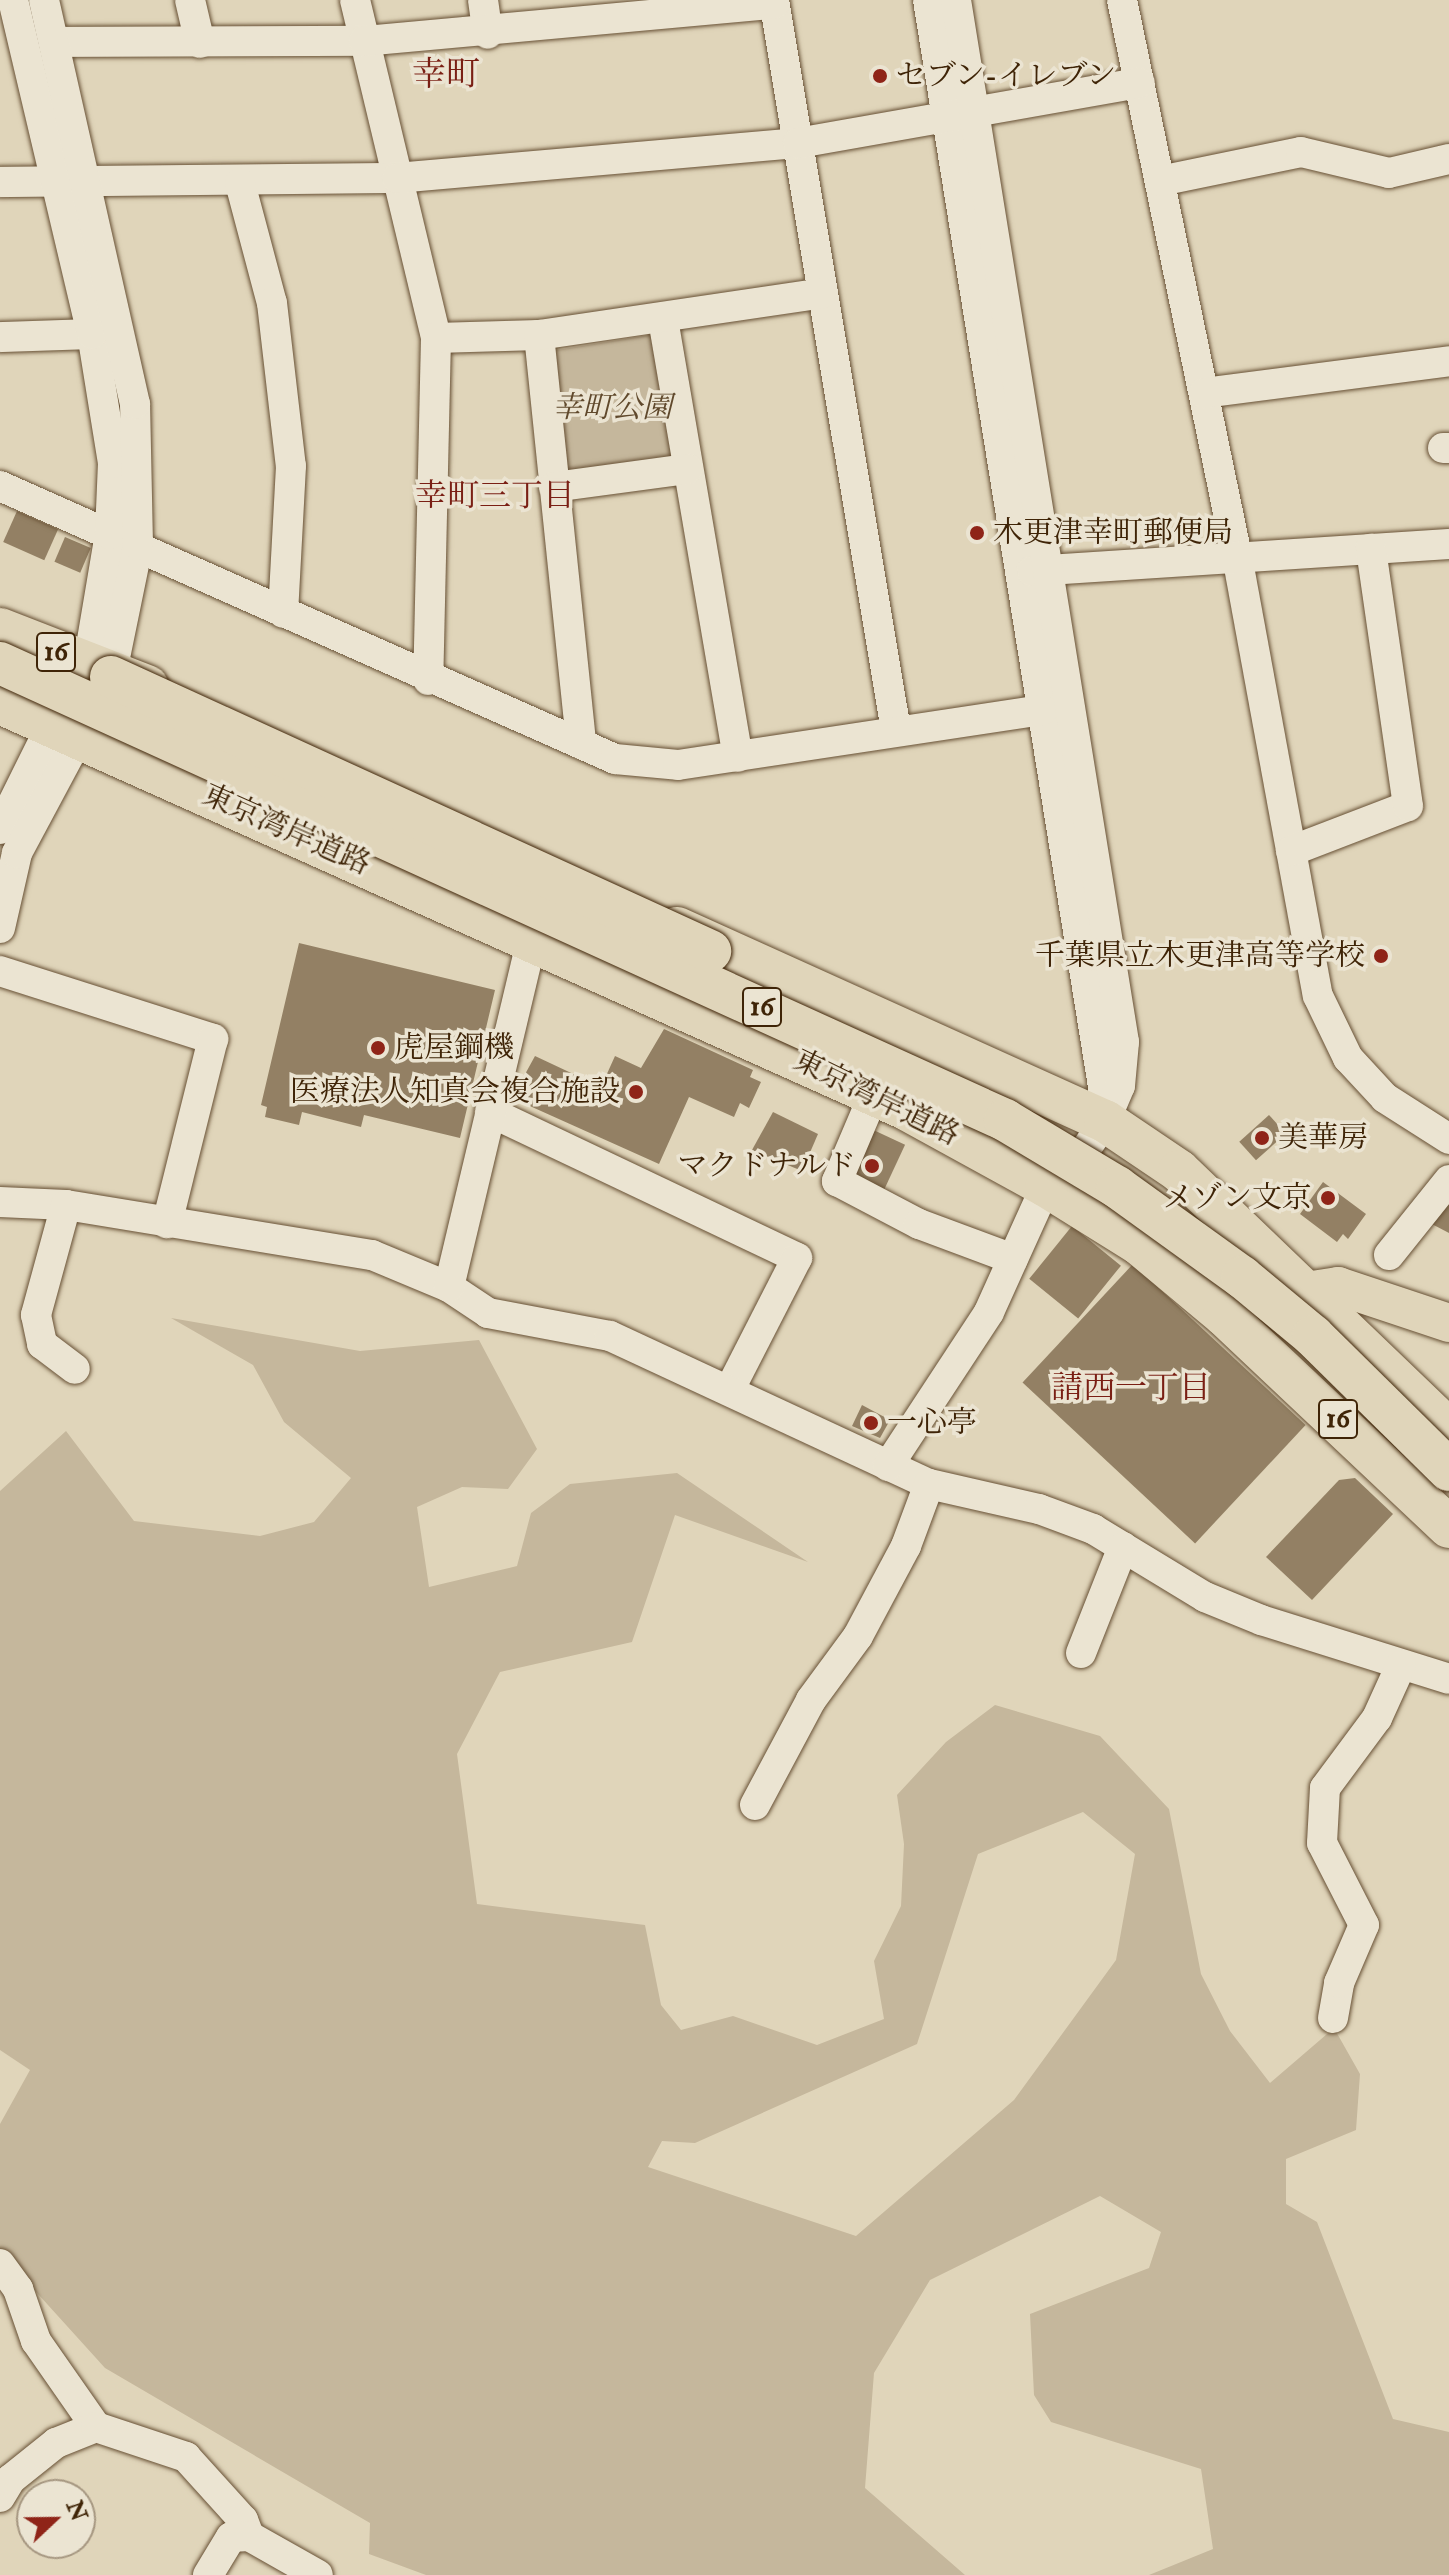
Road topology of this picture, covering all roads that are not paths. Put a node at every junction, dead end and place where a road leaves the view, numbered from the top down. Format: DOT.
graph roads {
  1 [pos="13,0"];
  2 [pos="44,0"];
  3 [pos="190,0"];
  4 [pos="355,0"];
  5 [pos="483,0"];
  6 [pos="928,0"];
  7 [pos="956,0"];
  8 [pos="1122,0"];
  9 [pos="774,2"];
  10 [pos="630,9"];
  11 [pos="488,34"];
  12 [pos="364,41"];
  13 [pos="54,42"];
  14 [pos="12,43"];
  15 [pos="200,43"];
  16 [pos="1140,83"];
  17 [pos="961,112"];
  18 [pos="798,143"];
  19 [pos="1449,159"];
  20 [pos="397,178"];
  21 [pos="1160,181"];
  22 [pos="0,182"];
  23 [pos="71,183"];
  24 [pos="240,183"];
  25 [pos="823,293"];
  26 [pos="663,319"];
  27 [pos="92,334"];
  28 [pos="539,335"];
  29 [pos="0,337"];
  30 [pos="436,338"];
  31 [pos="1449,361"];
  32 [pos="1204,393"];
  33 [pos="688,469"];
  34 [pos="0,486"];
  35 [pos="554,487"];
  36 [pos="123,539"];
  37 [pos="1449,544"];
  38 [pos="1371,549"];
  39 [pos="1237,556"];
  40 [pos="1038,571"];
  41 [pos="283,613"];
  42 [pos="0,629"];
  43 [pos="0,663"];
  44 [pos="98,670"];
  45 [pos="428,680"];
  46 [pos="0,703"];
  47 [pos="1043,710"];
  48 [pos="65,731"];
  49 [pos="896,731"];
  50 [pos="581,744"];
  51 [pos="738,757"];
  52 [pos="0,829"];
  53 [pos="1291,851"];
  54 [pos="0,928"];
  55 [pos="532,939"];
  56 [pos="0,971"];
  57 [pos="874,1094"];
  58 [pos="490,1112"];
  59 [pos="1105,1121"];
  60 [pos="1449,1139"];
  61 [pos="1449,1180"];
  62 [pos="1046,1186"];
  63 [pos="0,1202"];
  64 [pos="66,1205"];
  65 [pos="167,1223"];
  66 [pos="1169,1224"];
  67 [pos="1389,1255"];
  68 [pos="1013,1259"];
  69 [pos="449,1287"];
  70 [pos="1305,1287"];
  71 [pos="1224,1315"];
  72 [pos="1449,1323"];
  73 [pos="75,1369"];
  74 [pos="730,1389"];
  75 [pos="1449,1430"];
  76 [pos="888,1466"];
  77 [pos="1449,1470"];
  78 [pos="929,1484"];
  79 [pos="1449,1527"];
  80 [pos="1123,1547"];
  81 [pos="1081,1653"];
  82 [pos="1401,1665"];
  83 [pos="1449,1679"];
  84 [pos="755,1805"];
  85 [pos="1333,2018"];
  86 [pos="0,2264"];
  87 [pos="96,2427"];
  88 [pos="0,2497"];
  89 [pos="249,2536"];
  90 [pos="208,2575"];
  91 [pos="318,2575"];
  1 -- 14 [label="street"];
  2 -- 13 [label="street"];
  3 -- 15 [label="street"];
  4 -- 12 [label="street"];
  5 -- 11 [label="street"];
  6 -- 17 [label="street"];
  7 -- 17 [label="street"];
  8 -- 16 [label="street"];
  9 -- 10 [label="street"];
  9 -- 18 [label="street"];
  10 -- 11 [label="street"];
  11 -- 12 [label="street"];
  12 -- 15 [label="street"];
  12 -- 20 [label="street"];
  13 -- 15 [label="street"];
  13 -- 23 [label="street"];
  14 -- 23 [label="street"];
  16 -- 17 [label="street"];
  16 -- 21 [label="street"];
  17 -- 18 [label="street"];
  17 -- 40 [label="street"];
  18 -- 20 [label="street"];
  18 -- 25 [label="street"];
  19 -- 21 [label="street"];
  20 -- 24 [label="street"];
  20 -- 30 [label="street"];
  21 -- 32 [label="street"];
  22 -- 23 [label="street"];
  23 -- 24 [label="street"];
  23 -- 27 [label="street"];
  23 -- 36 [label="street"];
  24 -- 41 [label="street"];
  25 -- 26 [label="street"];
  25 -- 49 [label="street"];
  26 -- 28 [label="street"];
  26 -- 33 [label="street"];
  27 -- 29 [label="street"];
  27 -- 36 [label="street"];
  28 -- 30 [label="street"];
  28 -- 35 [label="street"];
  30 -- 45 [label="street"];
  31 -- 32 [label="street"];
  32 -- 39 [label="street"];
  33 -- 35 [label="street"];
  33 -- 51 [label="street"];
  34 -- 36 [label="street"];
  35 -- 50 [label="street"];
  36 -- 41 [label="street"];
  36 -- 44 [label="street"];
  37 -- 38 [label="street"];
  38 -- 39 [label="street"];
  38 -- 53 [label="street"];
  39 -- 40 [label="street"];
  39 -- 53 [label="street"];
  40 -- 47 [label="street"];
  40 -- 59 [label="street"];
  41 -- 45 [label="street"];
  42 -- 44 [label="highway, 16"];
  43 -- 66 [label="highway, 東京湾岸道路 / 16, bridge"];
  44 -- 48 [label="street"];
  44 -- 59 [label="highway, 16"];
  44 -- 66 [label="highway, 16, bridge"];
  45 -- 50 [label="street"];
  46 -- 48 [label="highway, 東京湾岸道路 / 16"];
  47 -- 49 [label="street"];
  47 -- 59 [label="street"];
  48 -- 52 [label="street"];
  48 -- 54 [label="street"];
  48 -- 55 [label="highway, 東京湾岸道路 / 16"];
  49 -- 51 [label="street"];
  50 -- 51 [label="street"];
  53 -- 60 [label="street"];
  55 -- 57 [label="highway, 東京湾岸道路 / 16"];
  55 -- 58 [label="street"];
  56 -- 65 [label="street"];
  57 -- 62 [label="highway, 東京湾岸道路 / 16"];
  57 -- 68 [label="street"];
  58 -- 69 [label="street"];
  58 -- 74 [label="street"];
  59 -- 62 [label="street"];
  59 -- 70 [label="highway, 16"];
  61 -- 67 [label="street"];
  62 -- 68 [label="street"];
  62 -- 71 [label="highway, 東京湾岸道路 / 16"];
  63 -- 64 [label="street"];
  64 -- 65 [label="street"];
  64 -- 73 [label="street"];
  65 -- 69 [label="street"];
  66 -- 77 [label="highway, 東京湾岸道路 / 16, bridge"];
  68 -- 76 [label="street"];
  69 -- 74 [label="street"];
  70 -- 71 [label="main road"];
  70 -- 72 [label="main road"];
  70 -- 75 [label="highway, 16"];
  71 -- 79 [label="highway, 東京湾岸道路 / 16"];
  74 -- 76 [label="street"];
  76 -- 78 [label="street"];
  78 -- 80 [label="street"];
  78 -- 84 [label="street"];
  80 -- 81 [label="street"];
  80 -- 82 [label="street"];
  82 -- 83 [label="street"];
  82 -- 85 [label="street"];
  86 -- 87 [label="street"];
  87 -- 88 [label="street"];
  87 -- 89 [label="street"];
  89 -- 90 [label="street"];
  89 -- 91 [label="street"];
}
